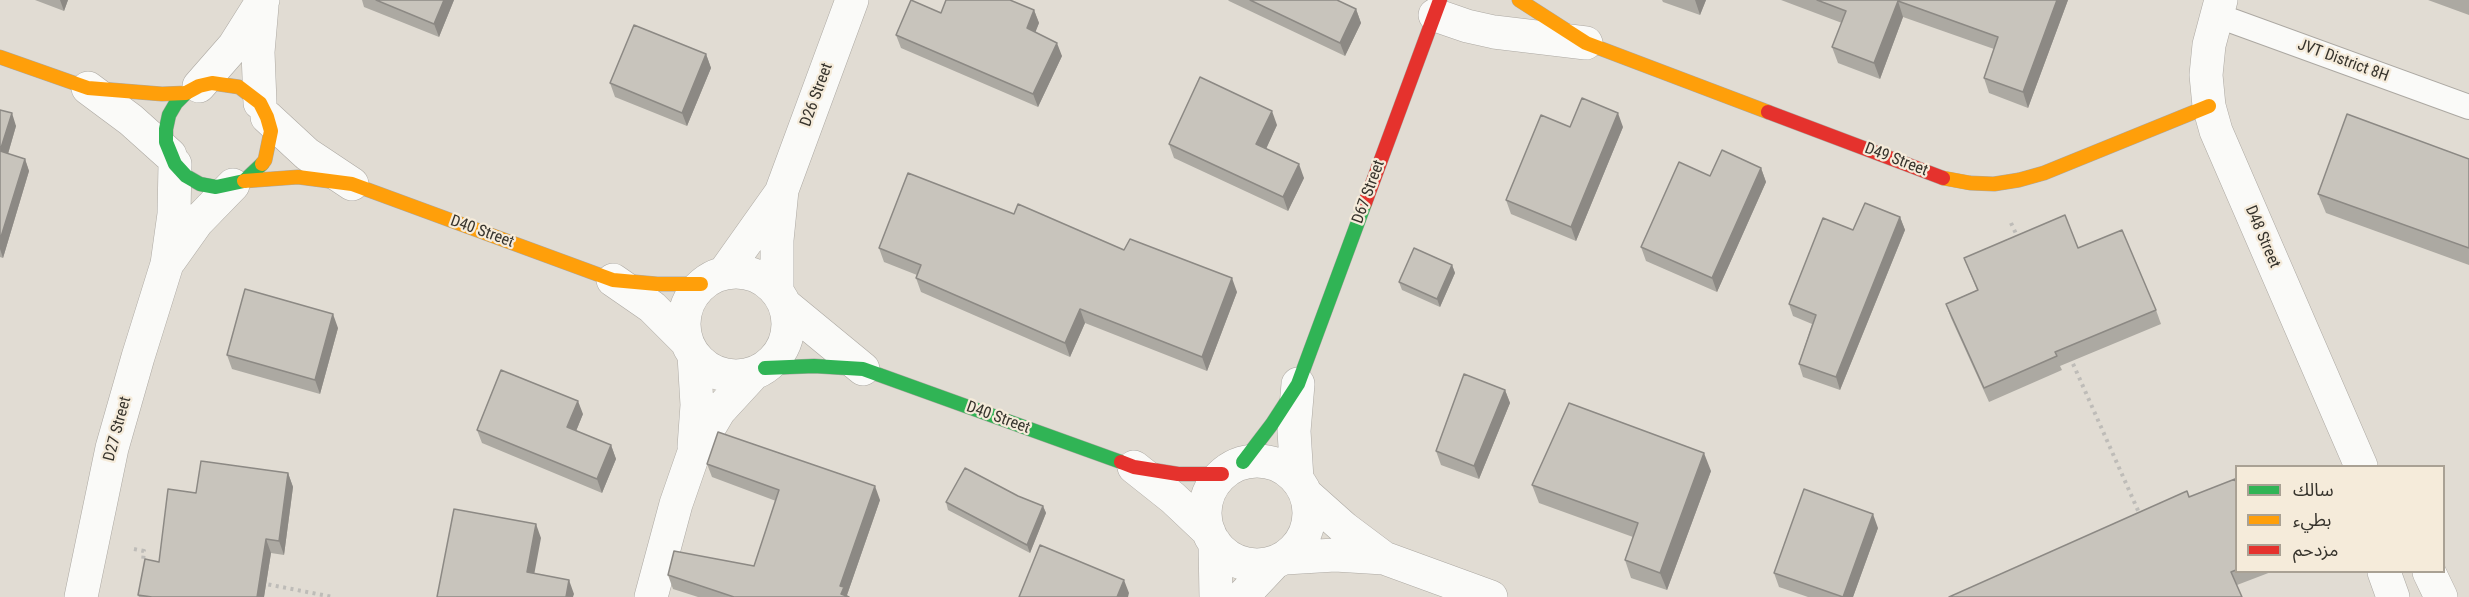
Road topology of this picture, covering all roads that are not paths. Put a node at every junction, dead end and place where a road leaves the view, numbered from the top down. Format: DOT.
graph roads {
  1 [pos="852,0"];
  2 [pos="1519,0"];
  3 [pos="263,1"];
  4 [pos="1437,8"];
  5 [pos="2219,8"];
  6 [pos="1586,43"];
  7 [pos="0,57"];
  8 [pos="88,88"];
  9 [pos="193,89"];
  10 [pos="2209,106"];
  11 [pos="2469,107"];
  12 [pos="264,110"];
  13 [pos="172,160"];
  14 [pos="238,183"];
  15 [pos="352,184"];
  16 [pos="782,190"];
  17 [pos="167,264"];
  18 [pos="712,279"];
  19 [pos="613,280"];
  20 [pos="780,298"];
  21 [pos="690,348"];
  22 [pos="863,369"];
  23 [pos="760,370"];
  24 [pos="1298,384"];
  25 [pos="693,455"];
  26 [pos="2361,465"];
  27 [pos="1134,467"];
  28 [pos="1232,468"];
  29 [pos="1302,487"];
  30 [pos="1212,538"];
  31 [pos="1384,558"];
  32 [pos="1280,560"];
  33 [pos="2384,573"];
  34 [pos="2430,573"];
  35 [pos="81,597"];
  36 [pos="651,597"];
  37 [pos="1216,597"];
  38 [pos="1242,597"];
  39 [pos="1491,597"];
  40 [pos="2393,597"];
  41 [pos="2442,597"];
  1 -- 16 [label="street, D26 Street"];
  2 -- 6 [label="street, D49 Street"];
  3 -- 9 [label="street"];
  3 -- 12 [label="street"];
  4 -- 6 [label="street, D49 Street"];
  4 -- 24 [label="street, D67 Street"];
  5 -- 10 [label="street, D48 Street"];
  5 -- 11 [label="lane, JVT District 8H"];
  6 -- 10 [label="street, D49 Street"];
  7 -- 8 [label="street"];
  8 -- 9 [label="street"];
  8 -- 13 [label="street"];
  9 -- 12 [label="street"];
  9 -- 13 [label="street"];
  10 -- 26 [label="street, D48 Street"];
  12 -- 14 [label="street"];
  12 -- 15 [label="street, D40 Street"];
  13 -- 14 [label="street"];
  13 -- 17 [label="street, D27 Street"];
  14 -- 15 [label="street, D40 Street"];
  14 -- 17 [label="street, D27 Street"];
  15 -- 19 [label="street, D40 Street"];
  16 -- 18 [label="street, D26 Street"];
  16 -- 20 [label="street, D26 Street"];
  17 -- 35 [label="street, D27 Street"];
  18 -- 19 [label="street, D40 Street"];
  18 -- 20 [label="street"];
  18 -- 21 [label="street"];
  19 -- 21 [label="street, D40 Street"];
  20 -- 22 [label="street, D40 Street"];
  20 -- 23 [label="street"];
  21 -- 23 [label="street"];
  21 -- 25 [label="street"];
  22 -- 23 [label="street, D40 Street"];
  22 -- 27 [label="street, D40 Street"];
  23 -- 25 [label="street"];
  24 -- 28 [label="street, D67 Street"];
  24 -- 29 [label="street, D67 Street"];
  25 -- 36 [label="street"];
  27 -- 28 [label="street, D40 Street"];
  27 -- 30 [label="street, D40 Street"];
  28 -- 29 [label="street"];
  28 -- 30 [label="street"];
  29 -- 31 [label="street"];
  29 -- 32 [label="street"];
  30 -- 32 [label="street"];
  30 -- 37 [label="street"];
  31 -- 32 [label="street"];
  31 -- 39 [label="street"];
  32 -- 38 [label="street"];
  33 -- 40 [label="street"];
  34 -- 41 [label="street"];
}
